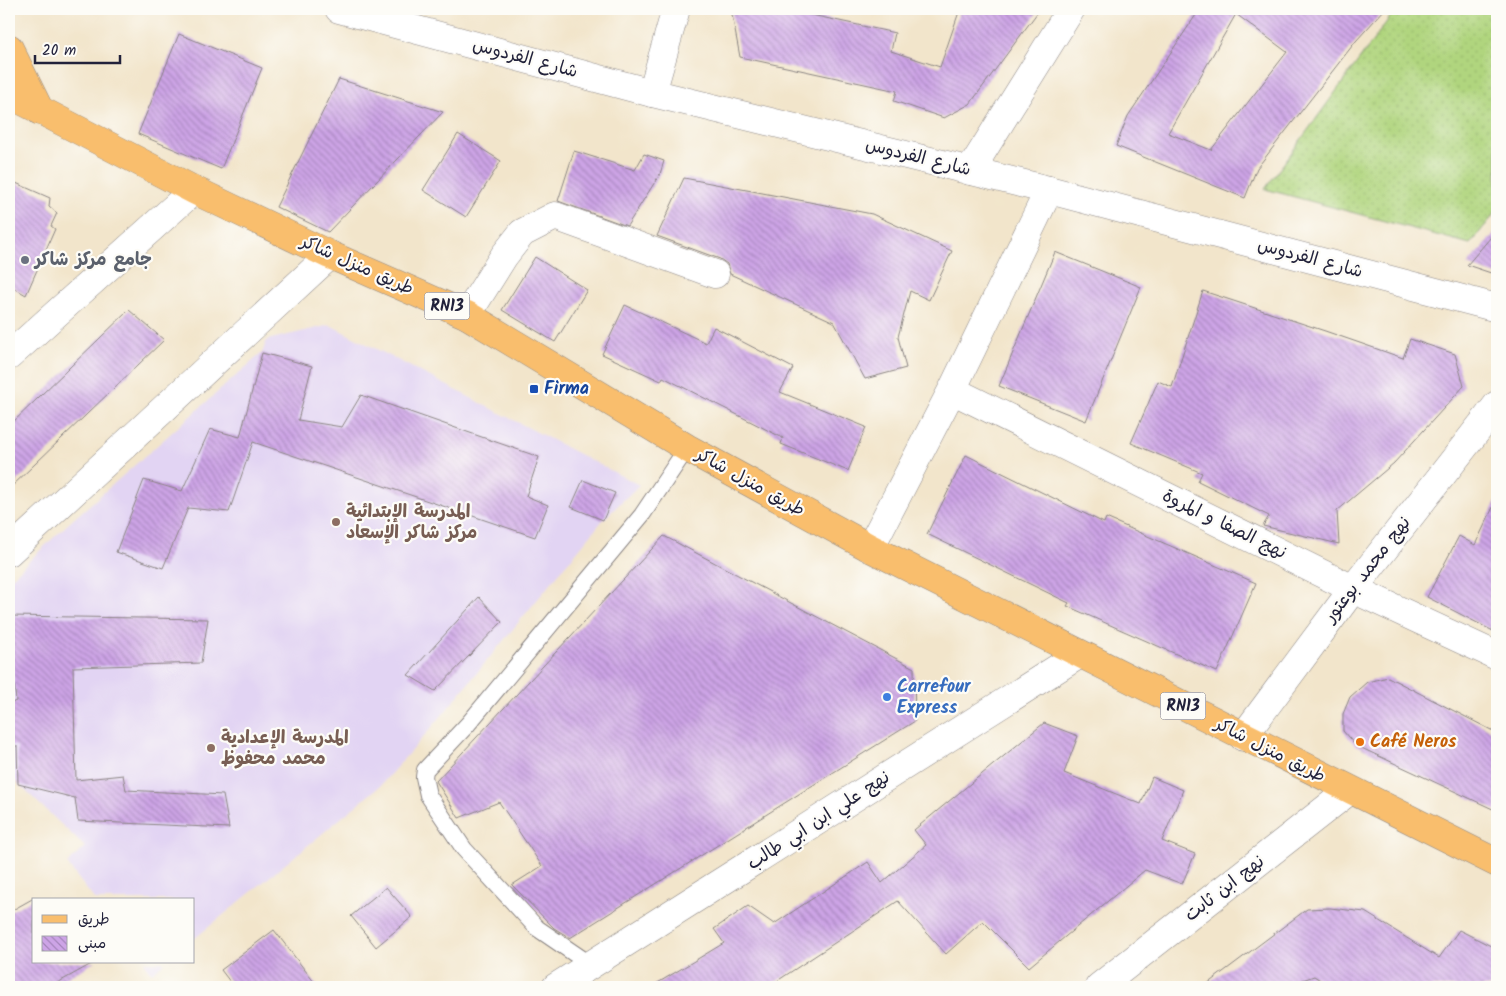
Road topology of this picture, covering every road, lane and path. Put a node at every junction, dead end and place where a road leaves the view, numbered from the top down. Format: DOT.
graph roads {
  1 [pos="339,9"];
  2 [pos="676,9"];
  3 [pos="1070,9"];
  4 [pos="9,48"];
  5 [pos="652,93"];
  6 [pos="22,103"];
  7 [pos="970,170"];
  8 [pos="194,190"];
  9 [pos="1050,190"];
  10 [pos="330,254"];
  11 [pos="715,274"];
  12 [pos="1497,308"];
  13 [pos="467,315"];
  14 [pos="15,342"];
  15 [pos="952,390"];
  16 [pos="1497,405"];
  17 [pos="687,448"];
  18 [pos="870,548"];
  19 [pos="9,552"];
  20 [pos="1353,589"];
  21 [pos="1080,654"];
  22 [pos="1497,656"];
  23 [pos="1243,737"];
  24 [pos="1350,790"];
  25 [pos="1497,864"];
  26 [pos="591,965"];
  27 [pos="1109,985"];
  28 [pos="556,987"];
  1 -- 5 [label="street, شارع الفردوس"];
  2 -- 5 [label="street"];
  3 -- 7 [label="street"];
  4 -- 6 [label="main road"];
  5 -- 7 [label="street, شارع الفردوس"];
  6 -- 8 [label="main road, طريق منزل شاكر / RN13"];
  7 -- 9 [label="street, شارع الفردوس"];
  8 -- 10 [label="main road, طريق منزل شاكر / RN13"];
  8 -- 14 [label="street"];
  9 -- 12 [label="street, شارع الفردوس"];
  9 -- 15 [label="street"];
  10 -- 13 [label="main road, طريق منزل شاكر / RN13"];
  10 -- 19 [label="street"];
  11 -- 13 [label="street"];
  13 -- 17 [label="main road, طريق منزل شاكر / RN13"];
  15 -- 18 [label="street"];
  15 -- 20 [label="street, نهج الصفا و المروة"];
  16 -- 20 [label="street, نهج محمد بوعتور"];
  17 -- 18 [label="main road, طريق منزل شاكر / RN13"];
  17 -- 26 [label="lane"];
  18 -- 21 [label="main road, طريق منزل شاكر / RN13"];
  20 -- 22 [label="street, نهج الصفا و المروة"];
  20 -- 23 [label="street, نهج محمد بوعتور"];
  21 -- 23 [label="main road, طريق منزل شاكر / RN13"];
  21 -- 26 [label="street, نهج علي ابن ابي طالب"];
  23 -- 24 [label="main road, طريق منزل شاكر / RN13"];
  24 -- 25 [label="main road, طريق منزل شاكر / RN13"];
  24 -- 27 [label="street, نهج ابن ثابت"];
  26 -- 28 [label="street, نهج علي ابن ابي طالب"];
}
